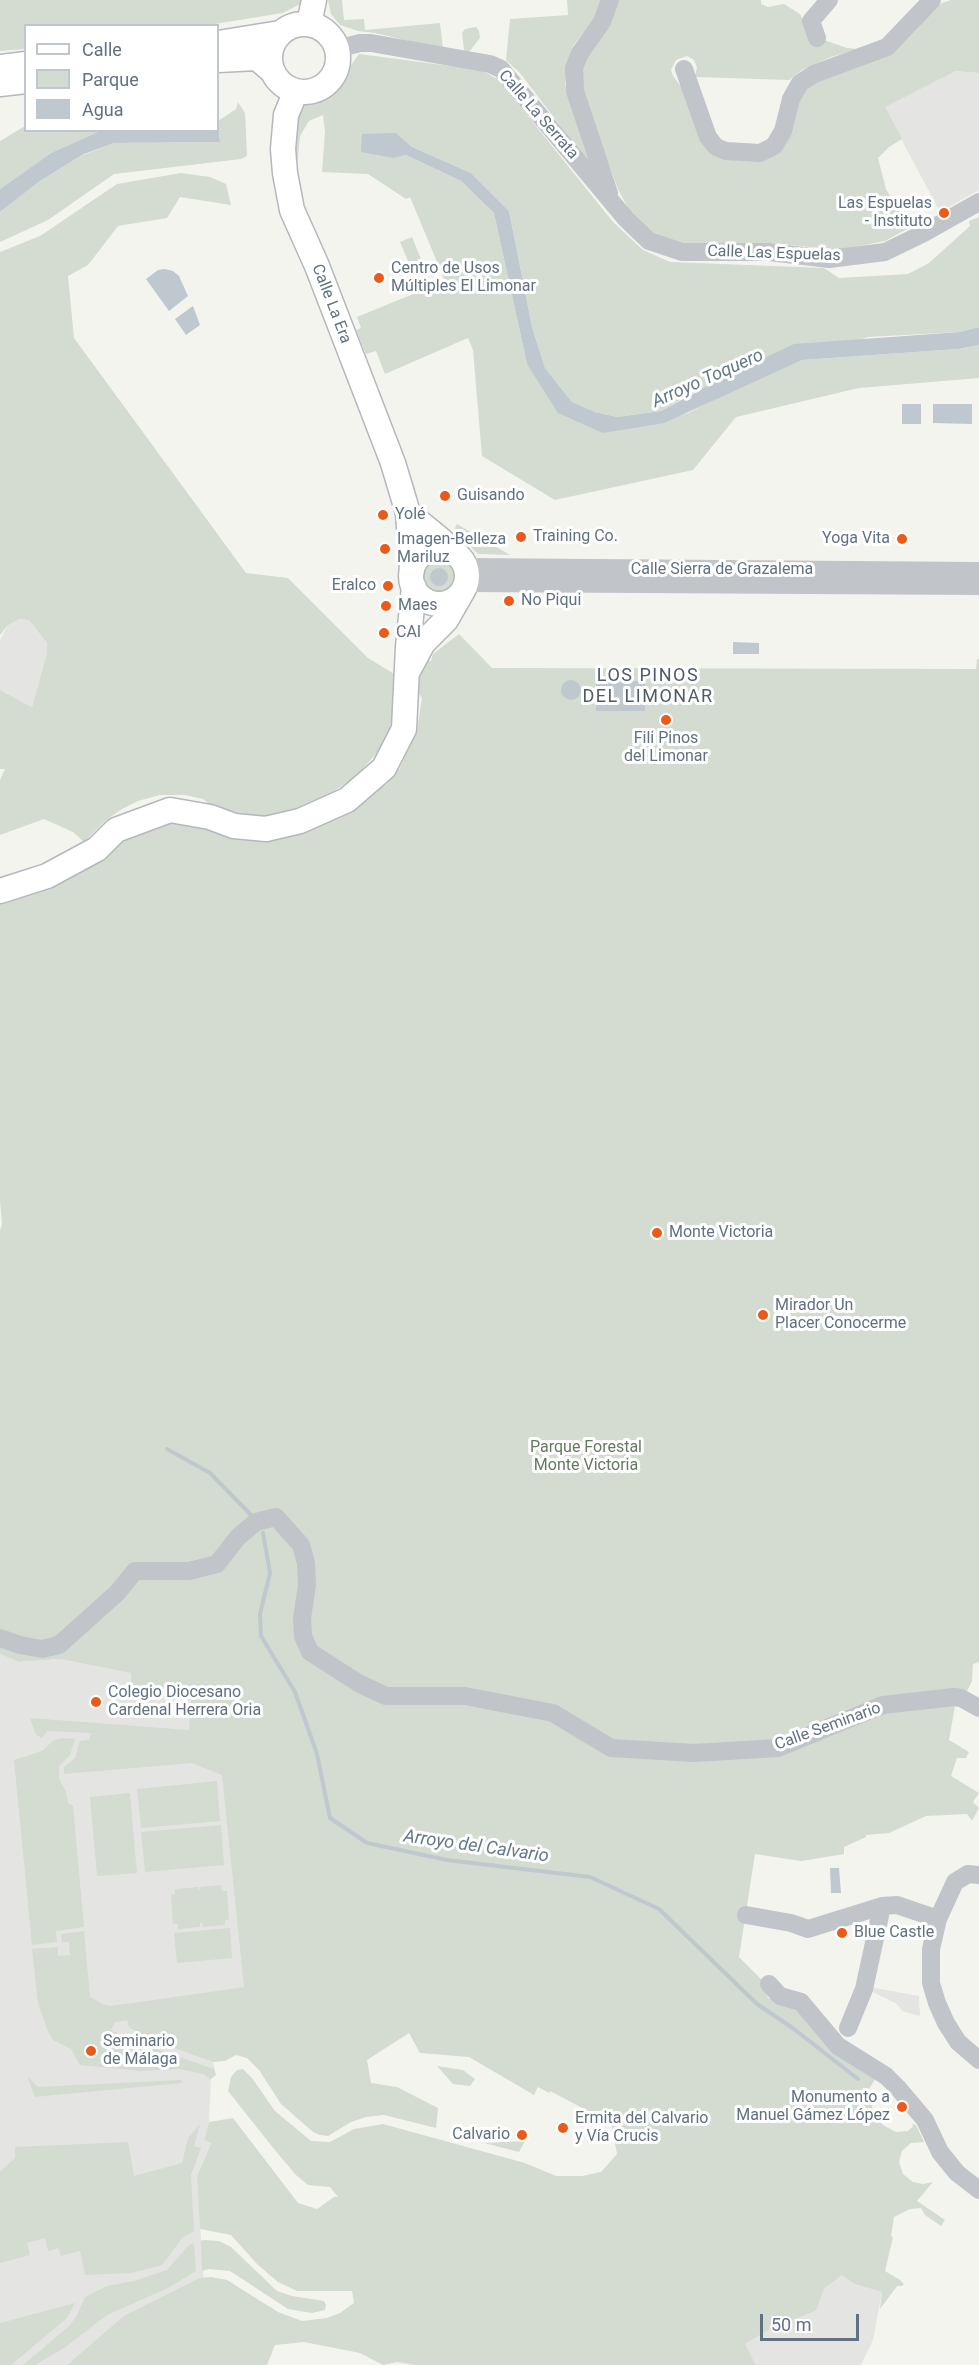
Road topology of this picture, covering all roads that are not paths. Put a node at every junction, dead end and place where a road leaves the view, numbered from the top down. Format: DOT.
graph roads {
  1 [pos="314,0"];
  2 [pos="610,0"];
  3 [pos="829,0"];
  4 [pos="932,0"];
  5 [pos="309,24"];
  6 [pos="280,33"];
  7 [pos="817,38"];
  8 [pos="219,43"];
  9 [pos="337,49"];
  10 [pos="219,60"];
  11 [pos="24,64"];
  12 [pos="0,67"];
  13 [pos="684,69"];
  14 [pos="272,71"];
  15 [pos="24,81"];
  16 [pos="0,84"];
  17 [pos="296,91"];
  18 [pos="979,202"];
  19 [pos="613,205"];
  20 [pos="408,513"];
  21 [pos="979,571"];
  22 [pos="462,574"];
  23 [pos="413,579"];
  24 [pos="979,586"];
  25 [pos="407,674"];
  26 [pos="0,891"];
  27 [pos="0,1638"];
  28 [pos="979,1708"];
  29 [pos="979,1875"];
  30 [pos="882,1906"];
  31 [pos="746,1914"];
  32 [pos="938,1919"];
  33 [pos="769,1984"];
  34 [pos="848,2028"];
  35 [pos="979,2061"];
  36 [pos="979,2190"];
  1 -- 5 [label="main road"];
  2 -- 19 [label="street, Calle Las Espuelas"];
  3 -- 7 [label="street"];
  4 -- 13 [label="street"];
  5 -- 6 [label="main road"];
  5 -- 9 [label="main road"];
  6 -- 8 [label="main road"];
  6 -- 14 [label="main road"];
  9 -- 17 [label="main road"];
  9 -- 19 [label="street, Calle La Serrata"];
  10 -- 14 [label="main road"];
  11 -- 12 [label="main road"];
  14 -- 17 [label="main road"];
  15 -- 16 [label="main road"];
  17 -- 20 [label="main road, Calle La Era"];
  18 -- 19 [label="street, Calle Las Espuelas"];
  20 -- 22 [label="main road"];
  20 -- 23 [label="main road, Calle La Era"];
  21 -- 22 [label="street, Calle Sierra de Grazalema"];
  22 -- 23 [label="main road"];
  22 -- 23 [label="main road"];
  22 -- 24 [label="street, Calle Sierra de Grazalema"];
  22 -- 25 [label="main road"];
  23 -- 25 [label="main road, Calle La Era"];
  25 -- 26 [label="main road"];
  27 -- 28 [label="street, Calle Seminario"];
  29 -- 32 [label="street"];
  30 -- 31 [label="street"];
  30 -- 32 [label="street"];
  30 -- 34 [label="street"];
  32 -- 35 [label="street"];
  33 -- 36 [label="street"];
}
